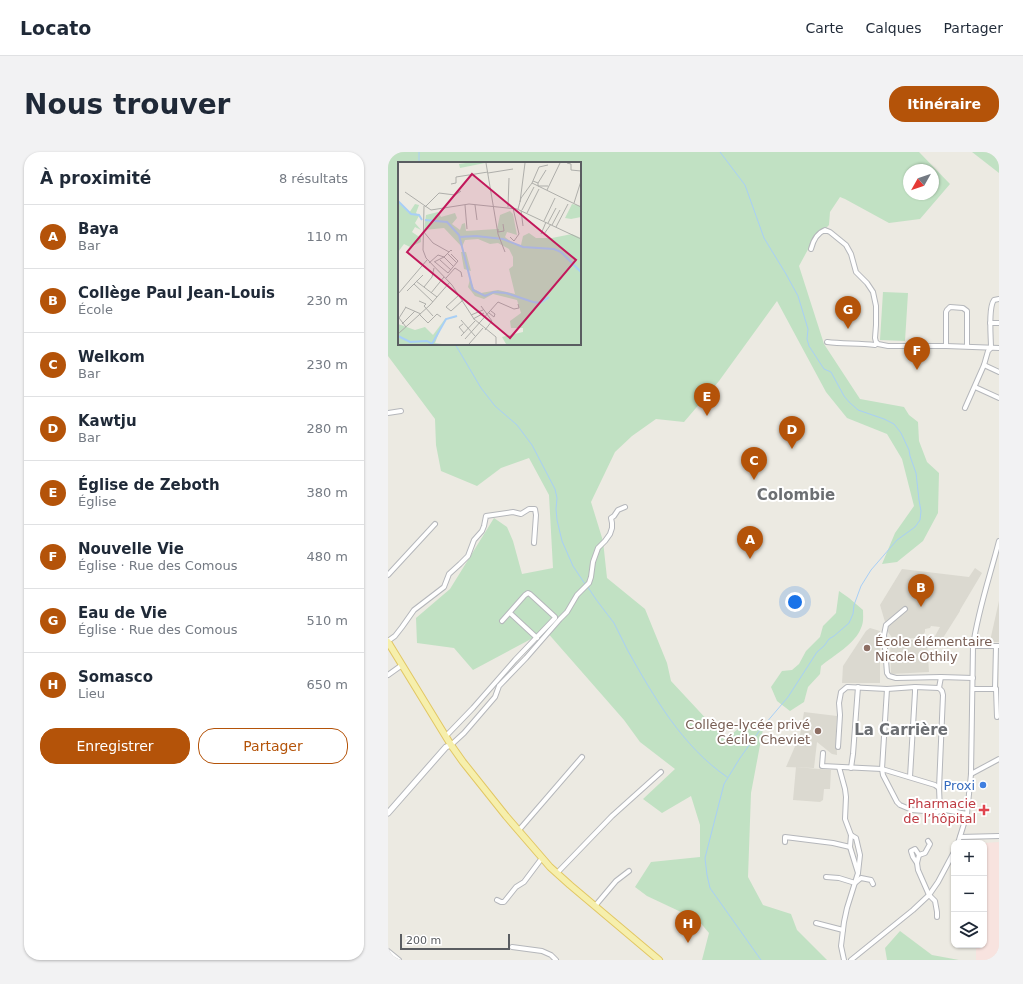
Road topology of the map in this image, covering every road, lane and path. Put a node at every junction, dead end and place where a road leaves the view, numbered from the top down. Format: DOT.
graph roads {
  1 [pos="811,249"];
  2 [pos="998,299"];
  3 [pos="990,323"];
  4 [pos="999,323"];
  5 [pos="827,342"];
  6 [pos="877,343"];
  7 [pos="946,346"];
  8 [pos="967,346"];
  9 [pos="992,348"];
  10 [pos="999,348"];
  11 [pos="984,365"];
  12 [pos="999,372"];
  13 [pos="975,387"];
  14 [pos="999,398"];
  15 [pos="965,408"];
  16 [pos="401,411"];
  17 [pos="388,413"];
  18 [pos="625,507"];
  19 [pos="435,524"];
  20 [pos="999,541"];
  21 [pos="534,543"];
  22 [pos="998,550"];
  23 [pos="388,575"];
  24 [pos="905,609"];
  25 [pos="510,613"];
  26 [pos="502,621"];
  27 [pos="537,638"];
  28 [pos="388,641"];
  29 [pos="973,646"];
  30 [pos="998,646"];
  31 [pos="402,665"];
  32 [pos="388,675"];
  33 [pos="941,677"];
  34 [pos="973,678"];
  35 [pos="858,687"];
  36 [pos="915,687"];
  37 [pos="939,688"];
  38 [pos="887,689"];
  39 [pos="973,689"];
  40 [pos="997,689"];
  41 [pos="997,717"];
  42 [pos="446,736"];
  43 [pos="452,745"];
  44 [pos="838,747"];
  45 [pos="823,753"];
  46 [pos="582,757"];
  47 [pos="999,759"];
  48 [pos="839,767"];
  49 [pos="851,768"];
  50 [pos="882,768"];
  51 [pos="661,772"];
  52 [pos="971,774"];
  53 [pos="910,777"];
  54 [pos="939,788"];
  55 [pos="940,810"];
  56 [pos="388,813"];
  57 [pos="967,814"];
  58 [pos="519,830"];
  59 [pos="851,835"];
  60 [pos="999,836"];
  61 [pos="960,837"];
  62 [pos="959,840"];
  63 [pos="928,841"];
  64 [pos="785,842"];
  65 [pos="850,847"];
  66 [pos="919,856"];
  67 [pos="542,858"];
  68 [pos="951,858"];
  69 [pos="918,863"];
  70 [pos="629,871"];
  71 [pos="557,874"];
  72 [pos="858,874"];
  73 [pos="826,877"];
  74 [pos="855,883"];
  75 [pos="873,884"];
  76 [pos="929,895"];
  77 [pos="497,900"];
  78 [pos="595,906"];
  79 [pos="847,908"];
  80 [pos="852,910"];
  81 [pos="937,917"];
  82 [pos="816,923"];
  83 [pos="843,930"];
  84 [pos="512,947"];
  85 [pos="388,950"];
  86 [pos="399,960"];
  87 [pos="556,960"];
  88 [pos="659,960"];
  89 [pos="844,960"];
  90 [pos="851,960"];
  1 -- 6 [label="street"];
  2 -- 3 [label="street"];
  3 -- 4 [label="street"];
  3 -- 9 [label="street"];
  5 -- 6 [label="street"];
  6 -- 7 [label="street"];
  7 -- 8 [label="street"];
  7 -- 8 [label="street"];
  8 -- 9 [label="street"];
  9 -- 10 [label="street"];
  9 -- 11 [label="street"];
  11 -- 12 [label="street"];
  11 -- 13 [label="street"];
  13 -- 14 [label="street"];
  13 -- 15 [label="street"];
  16 -- 17 [label="street"];
  18 -- 43 [label="street"];
  19 -- 23 [label="street"];
  20 -- 22 [label="street"];
  21 -- 28 [label="street"];
  22 -- 29 [label="street"];
  24 -- 33 [label="street"];
  25 -- 26 [label="street"];
  25 -- 27 [label="street"];
  25 -- 27 [label="street"];
  27 -- 42 [label="street"];
  28 -- 31 [label="main road"];
  29 -- 30 [label="street"];
  29 -- 34 [label="street"];
  30 -- 40 [label="street"];
  31 -- 32 [label="street"];
  31 -- 42 [label="main road"];
  33 -- 34 [label="street"];
  33 -- 37 [label="street"];
  34 -- 39 [label="street"];
  35 -- 38 [label="street"];
  35 -- 44 [label="street"];
  35 -- 49 [label="street"];
  36 -- 37 [label="street"];
  36 -- 38 [label="street"];
  36 -- 53 [label="street"];
  37 -- 54 [label="street"];
  38 -- 50 [label="street"];
  39 -- 40 [label="street"];
  39 -- 52 [label="street"];
  40 -- 41 [label="street"];
  42 -- 43 [label="main road"];
  43 -- 56 [label="street"];
  43 -- 58 [label="main road"];
  45 -- 48 [label="street"];
  46 -- 58 [label="street"];
  47 -- 52 [label="street"];
  48 -- 49 [label="street"];
  48 -- 59 [label="street"];
  49 -- 50 [label="street"];
  50 -- 53 [label="street"];
  50 -- 55 [label="street"];
  51 -- 71 [label="street"];
  52 -- 57 [label="street"];
  53 -- 54 [label="street"];
  54 -- 55 [label="street"];
  55 -- 57 [label="street"];
  57 -- 61 [label="street"];
  58 -- 67 [label="main road"];
  59 -- 65 [label="street"];
  59 -- 72 [label="street"];
  60 -- 61 [label="street"];
  61 -- 62 [label="street"];
  63 -- 66 [label="street"];
  64 -- 65 [label="street"];
  65 -- 72 [label="street"];
  66 -- 69 [label="street"];
  66 -- 69 [label="street"];
  67 -- 71 [label="main road"];
  67 -- 77 [label="street"];
  68 -- 76 [label="street"];
  69 -- 76 [label="street"];
  70 -- 78 [label="street"];
  71 -- 78 [label="main road"];
  72 -- 74 [label="street"];
  73 -- 74 [label="street"];
  74 -- 75 [label="street"];
  74 -- 79 [label="street"];
  76 -- 81 [label="street"];
  76 -- 90 [label="street"];
  78 -- 88 [label="main road"];
  79 -- 80 [label="street"];
  79 -- 83 [label="street"];
  82 -- 83 [label="street"];
  83 -- 89 [label="street"];
  84 -- 87 [label="street"];
  85 -- 86 [label="street"];
}
